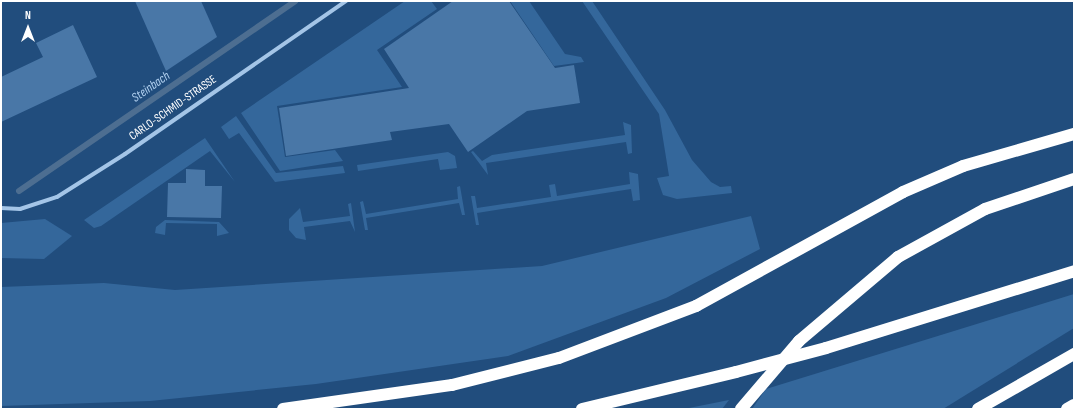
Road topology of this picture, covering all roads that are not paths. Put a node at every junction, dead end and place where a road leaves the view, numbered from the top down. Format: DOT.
graph roads {
  1 [pos="346,1"];
  2 [pos="1074,134"];
  3 [pos="1074,179"];
  4 [pos="1,208"];
  5 [pos="1074,271"];
  6 [pos="1074,354"];
  7 [pos="1074,405"];
  8 [pos="283,409"];
  9 [pos="582,409"];
  10 [pos="741,409"];
  11 [pos="978,409"];
  12 [pos="1067,409"];
  1 -- 4 [label="street, CARLO-SCHMID-STRASSE"];
  2 -- 8 [label="highway"];
  3 -- 10 [label="highway"];
  5 -- 9 [label="highway, bridge"];
  6 -- 11 [label="highway"];
  7 -- 12 [label="highway"];
}
